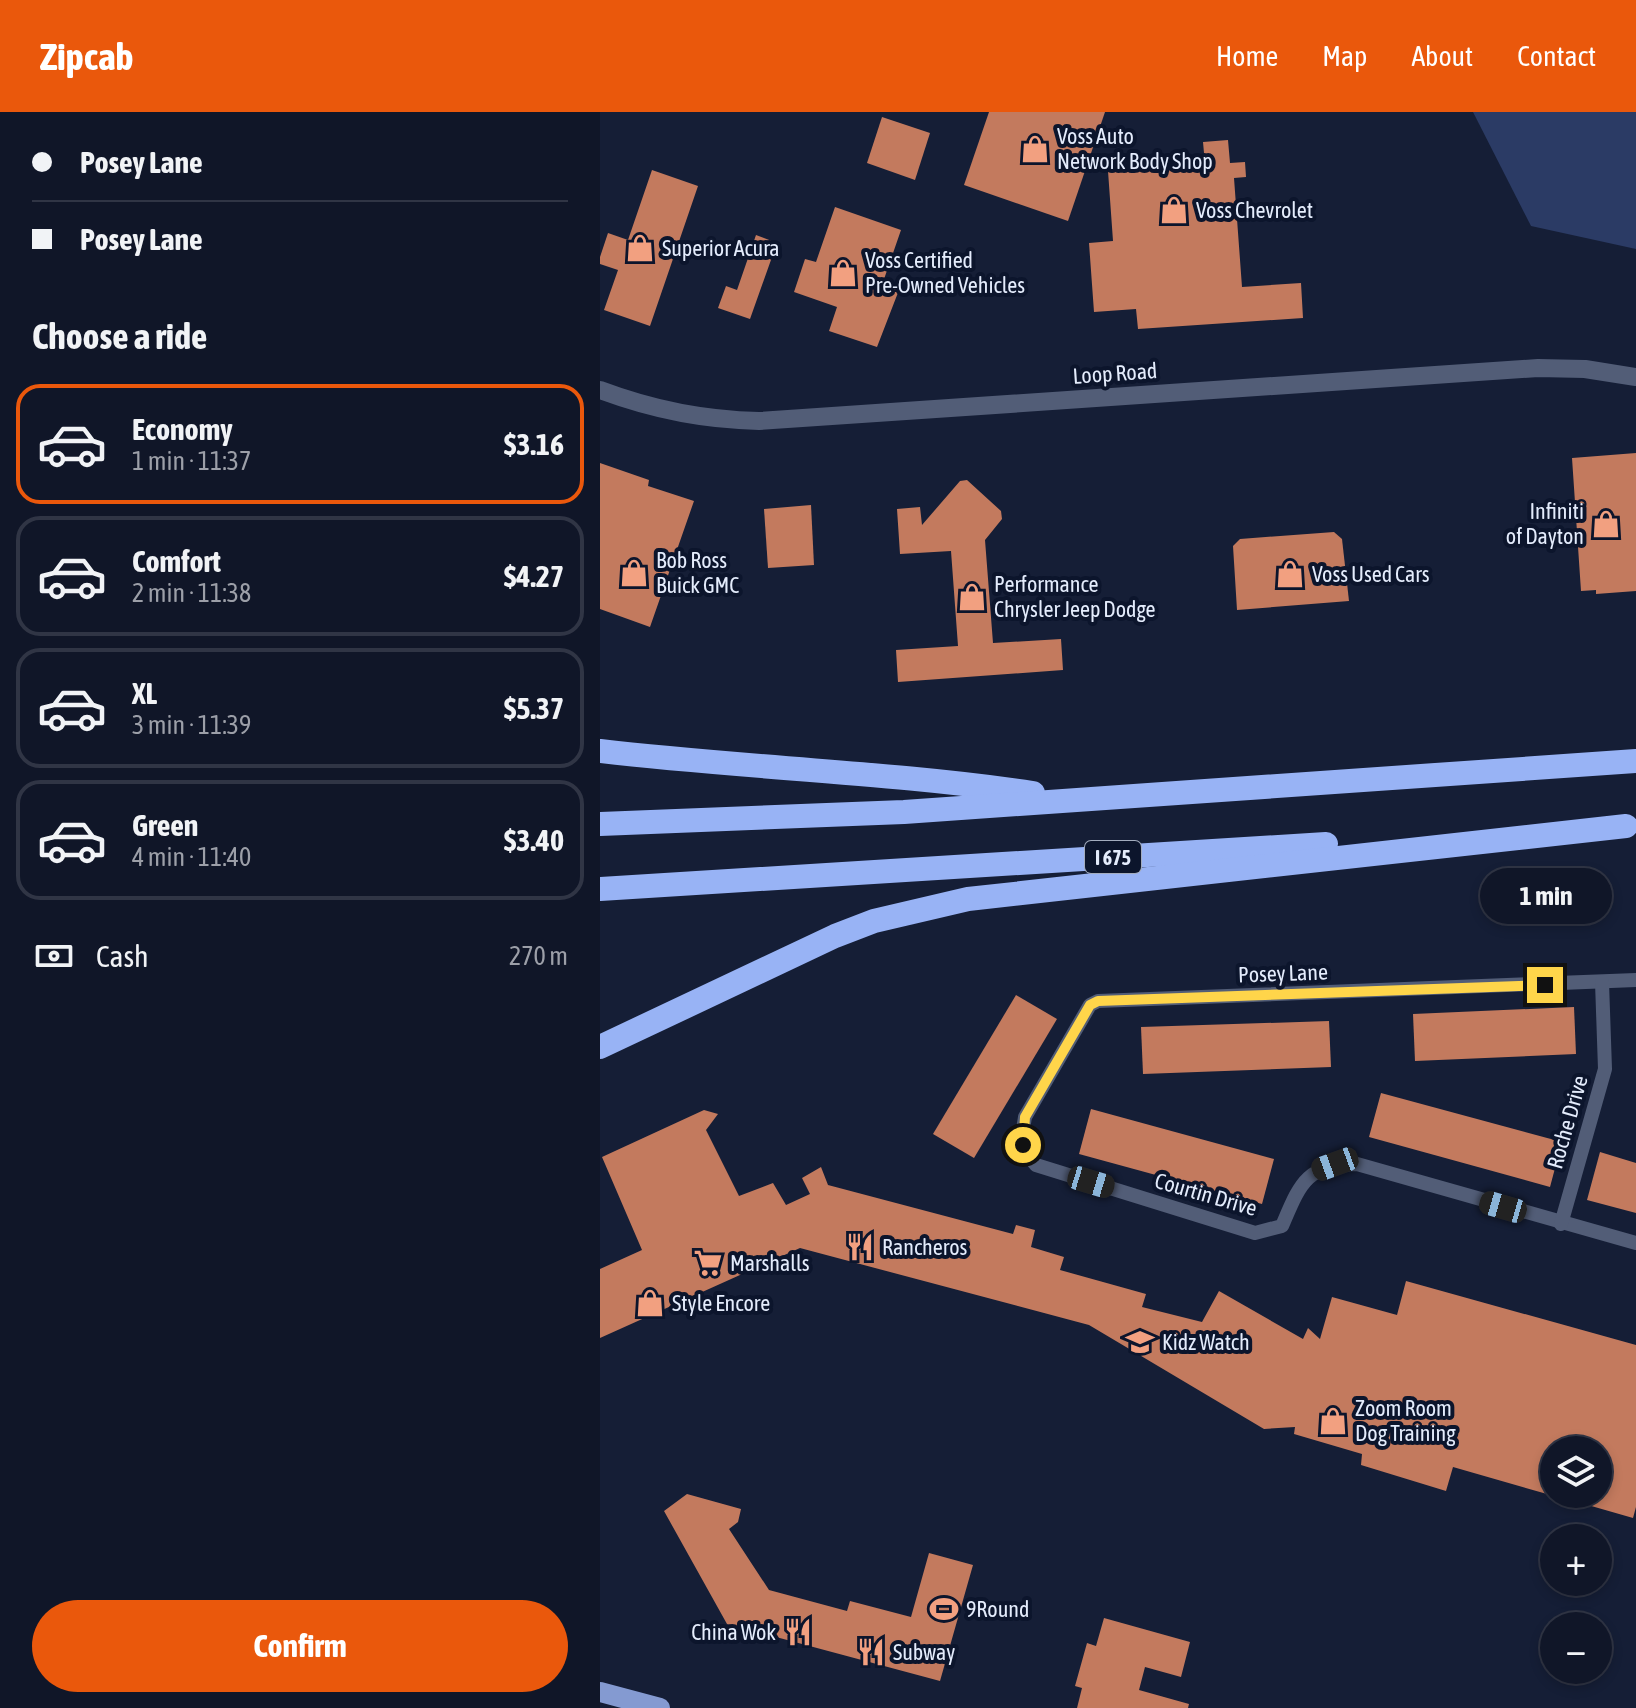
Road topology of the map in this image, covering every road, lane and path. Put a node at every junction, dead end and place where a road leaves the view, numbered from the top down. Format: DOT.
graph roads {
  1 [pos="1636,377"];
  2 [pos="600,390"];
  3 [pos="600,751"];
  4 [pos="1636,761"];
  5 [pos="1079,800"];
  6 [pos="600,824"];
  7 [pos="1631,826"];
  8 [pos="600,889"];
  9 [pos="1636,980"];
  10 [pos="1602,982"];
  11 [pos="600,1047"];
  12 [pos="1023,1145"];
  13 [pos="1561,1224"];
  14 [pos="1636,1243"];
  15 [pos="601,1695"];
  16 [pos="660,1708"];
  1 -- 2 [label="street, Loop Road"];
  3 -- 5 [label="highway"];
  4 -- 5 [label="highway"];
  5 -- 6 [label="highway"];
  7 -- 8 [label="highway, I 675"];
  7 -- 11 [label="highway"];
  9 -- 10 [label="street, Posey Lane"];
  10 -- 12 [label="street, Posey Lane"];
  10 -- 13 [label="street, Roche Drive"];
  12 -- 13 [label="street, Courtin Drive"];
  13 -- 14 [label="street, Courtin Drive"];
  15 -- 16 [label="main road"];
}
